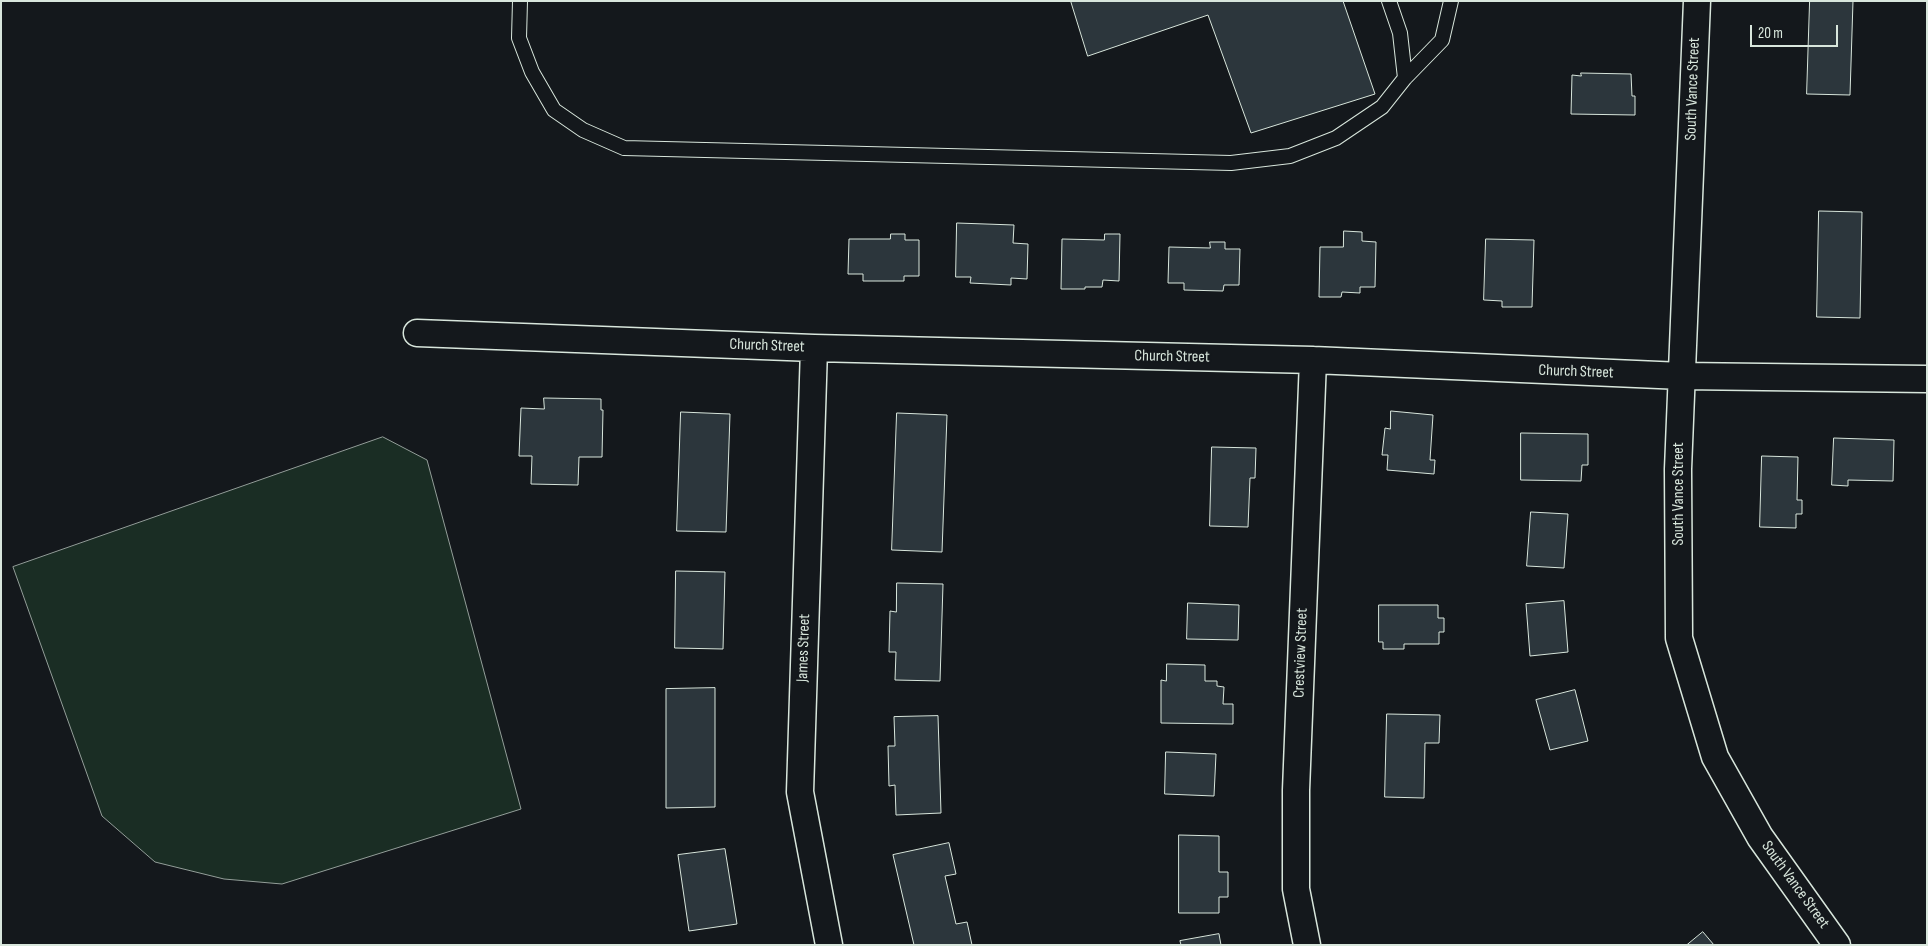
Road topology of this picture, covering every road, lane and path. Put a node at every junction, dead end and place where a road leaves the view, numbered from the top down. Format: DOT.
graph roads {
  1 [pos="520,1"];
  2 [pos="1389,1"];
  3 [pos="1451,1"];
  4 [pos="1697,1"];
  5 [pos="1405,78"];
  6 [pos="417,333"];
  7 [pos="814,348"];
  8 [pos="1313,360"];
  9 [pos="1682,376"];
  10 [pos="1927,379"];
  11 [pos="829,945"];
  12 [pos="1307,945"];
  13 [pos="1838,945"];
  1 -- 5 [label="lane"];
  2 -- 5 [label="lane"];
  3 -- 5 [label="lane"];
  4 -- 9 [label="street, South Vance Street"];
  6 -- 7 [label="street, Church Street"];
  7 -- 8 [label="street, Church Street"];
  7 -- 11 [label="street, James Street"];
  8 -- 9 [label="street, Church Street"];
  8 -- 12 [label="street, Crestview Street"];
  9 -- 10 [label="street, Church Street"];
  9 -- 13 [label="street, South Vance Street"];
}
